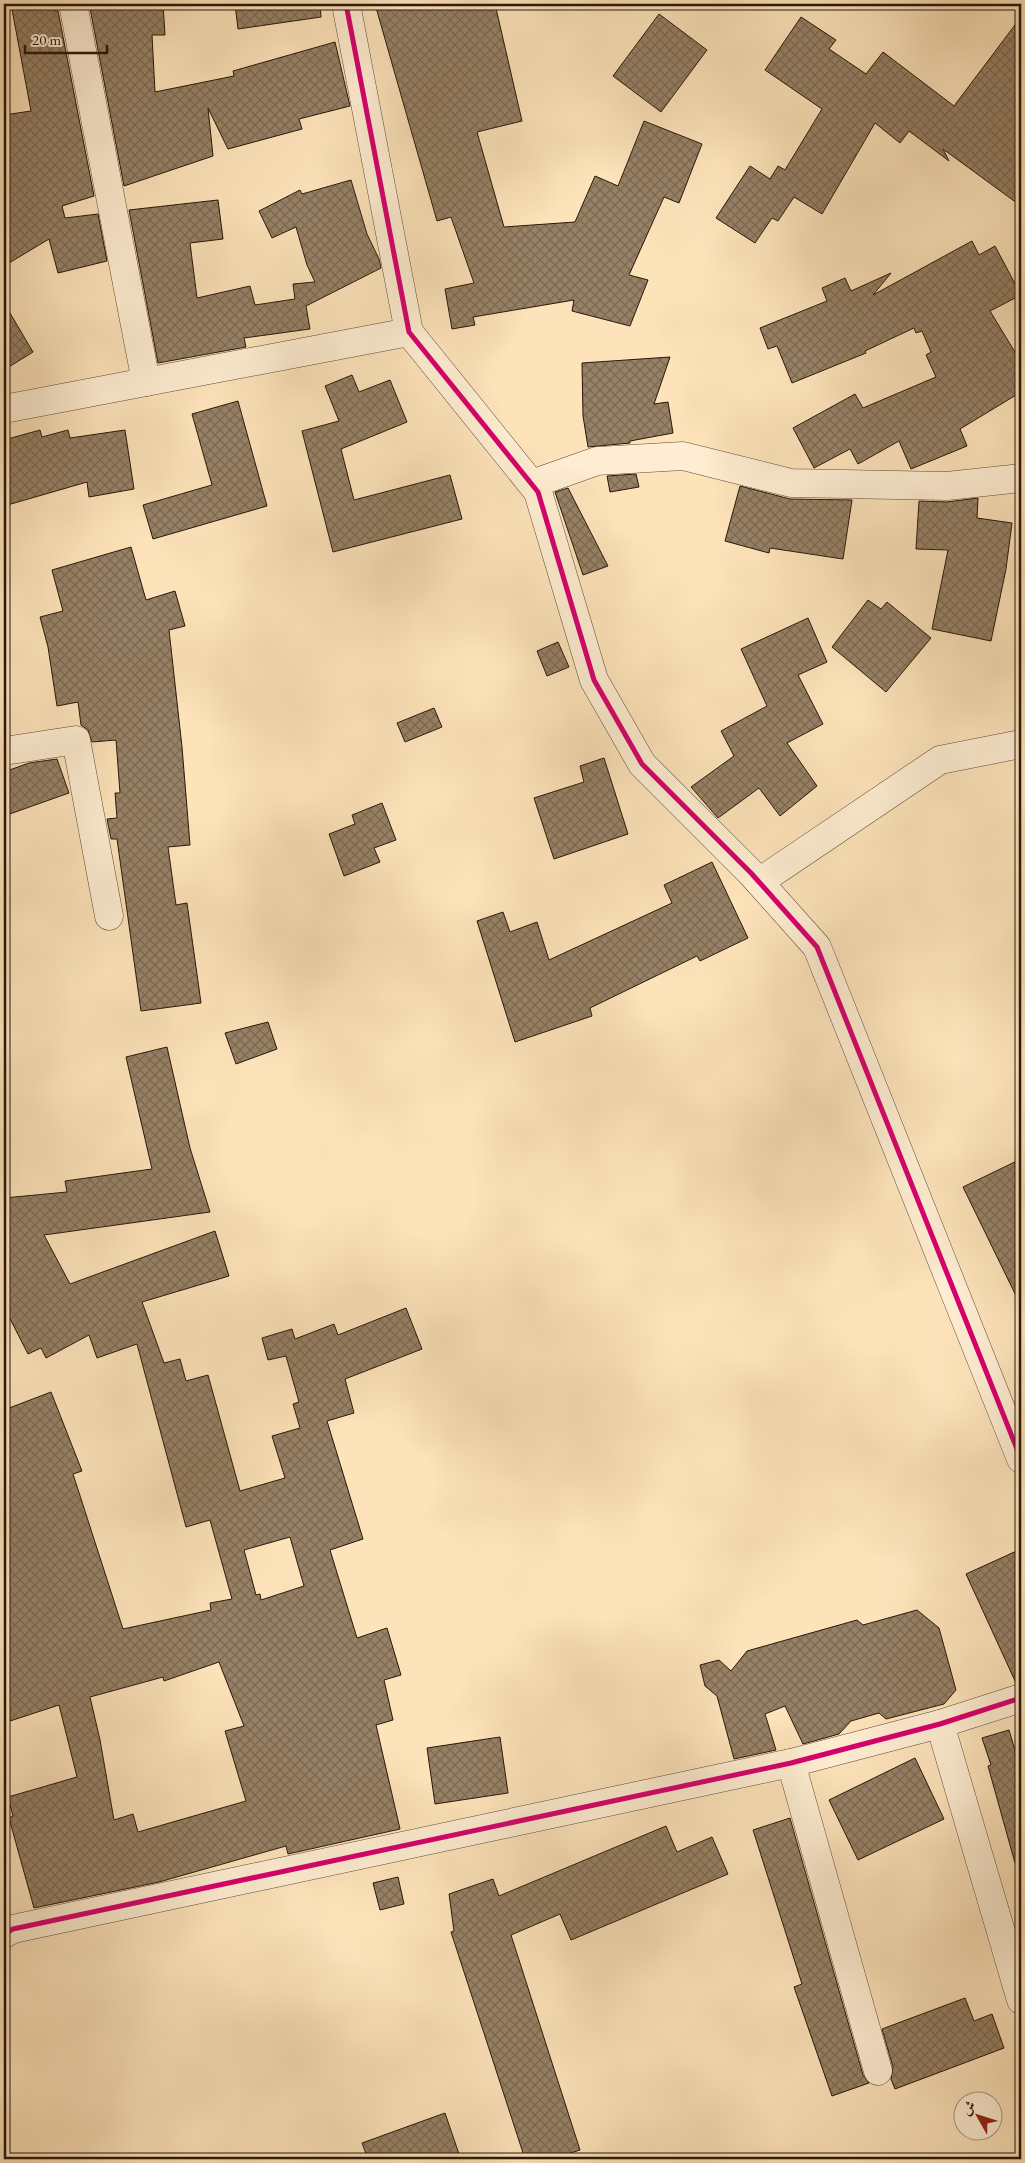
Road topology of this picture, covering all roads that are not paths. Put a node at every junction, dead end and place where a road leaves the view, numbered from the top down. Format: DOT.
graph roads {
  1 [pos="73,4"];
  2 [pos="346,4"];
  3 [pos="409,332"];
  4 [pos="146,382"];
  5 [pos="4,409"];
  6 [pos="1021,478"];
  7 [pos="532,484"];
  8 [pos="1021,744"];
  9 [pos="4,750"];
  10 [pos="759,882"];
  11 [pos="109,916"];
  12 [pos="1021,1459"];
  13 [pos="1021,1698"];
  14 [pos="940,1724"];
  15 [pos="791,1762"];
  16 [pos="4,1934"];
  17 [pos="1021,2000"];
  18 [pos="878,2071"];
  1 -- 4 [label="street"];
  2 -- 3 [label="street"];
  3 -- 4 [label="street"];
  3 -- 7 [label="street"];
  4 -- 5 [label="street"];
  6 -- 7 [label="street"];
  7 -- 10 [label="street"];
  8 -- 10 [label="street"];
  9 -- 11 [label="street"];
  10 -- 12 [label="street"];
  13 -- 14 [label="street"];
  14 -- 15 [label="street"];
  14 -- 17 [label="street"];
  15 -- 16 [label="street"];
  15 -- 18 [label="street"];
}
